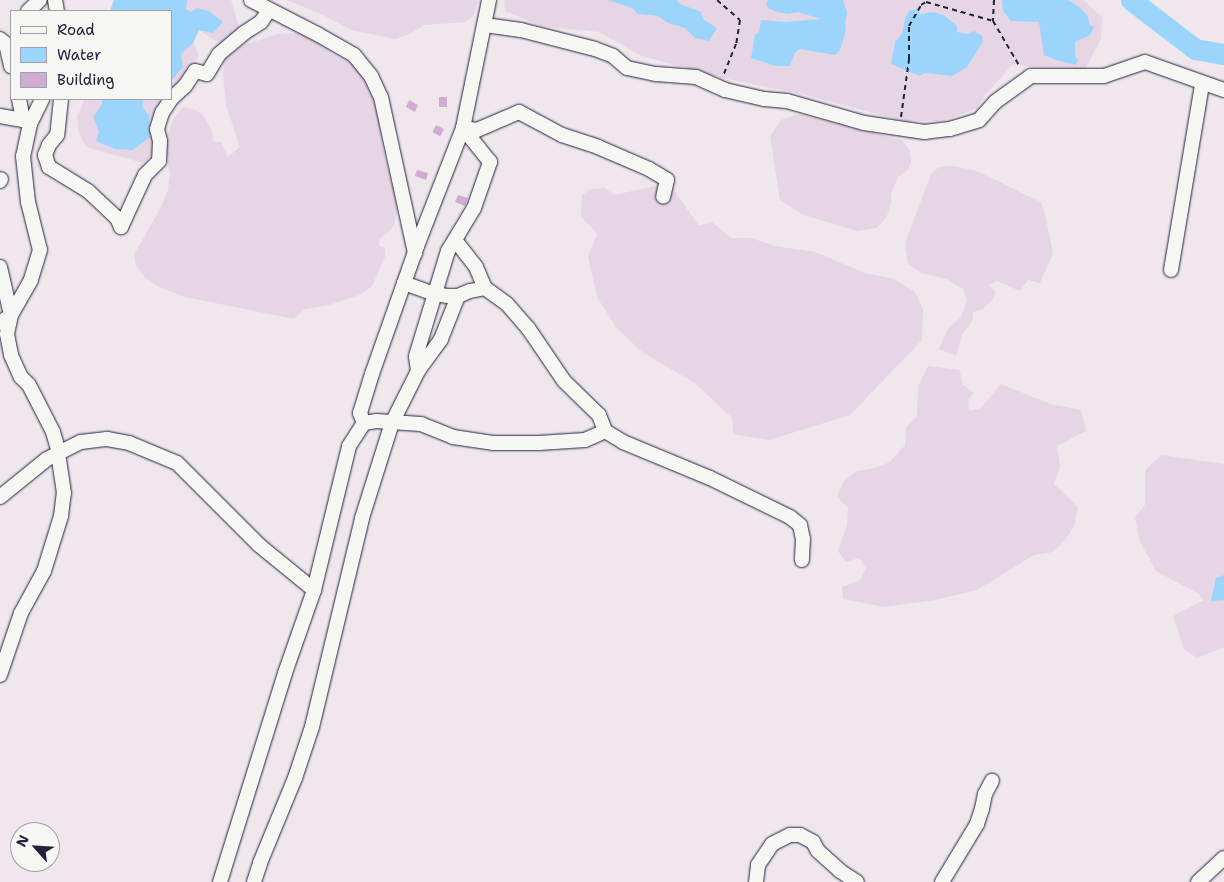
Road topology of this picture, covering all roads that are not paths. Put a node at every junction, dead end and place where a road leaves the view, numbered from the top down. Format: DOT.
graph roads {
  1 [pos="40,0"];
  2 [pos="251,0"];
  3 [pos="489,0"];
  4 [pos="29,10"];
  5 [pos="269,10"];
  6 [pos="485,25"];
  7 [pos="4,43"];
  8 [pos="10,63"];
  9 [pos="1202,84"];
  10 [pos="1224,90"];
  11 [pos="172,98"];
  12 [pos="19,100"];
  13 [pos="41,100"];
  14 [pos="61,100"];
  15 [pos="170,100"];
  16 [pos="0,116"];
  17 [pos="27,122"];
  18 [pos="463,128"];
  19 [pos="45,154"];
  20 [pos="23,156"];
  21 [pos="663,197"];
  22 [pos="455,240"];
  23 [pos="415,253"];
  24 [pos="0,267"];
  25 [pos="1172,270"];
  26 [pos="404,283"];
  27 [pos="485,288"];
  28 [pos="435,294"];
  29 [pos="458,296"];
  30 [pos="6,319"];
  31 [pos="418,372"];
  32 [pos="364,423"];
  33 [pos="392,423"];
  34 [pos="605,431"];
  35 [pos="59,453"];
  36 [pos="0,497"];
  37 [pos="802,560"];
  38 [pos="314,590"];
  39 [pos="0,676"];
  40 [pos="992,782"];
  41 [pos="1224,858"];
  42 [pos="220,882"];
  43 [pos="254,882"];
  44 [pos="756,882"];
  45 [pos="858,882"];
  46 [pos="942,882"];
  47 [pos="1198,882"];
  1 -- 4 [label="street"];
  2 -- 5 [label="street"];
  3 -- 6 [label="street"];
  5 -- 11 [label="street"];
  5 -- 23 [label="street"];
  6 -- 9 [label="street"];
  6 -- 18 [label="street"];
  7 -- 8 [label="street"];
  9 -- 10 [label="street"];
  9 -- 25 [label="street"];
  12 -- 17 [label="street"];
  13 -- 17 [label="street"];
  14 -- 19 [label="street"];
  15 -- 19 [label="street"];
  16 -- 17 [label="street"];
  17 -- 20 [label="street"];
  18 -- 21 [label="street"];
  18 -- 22 [label="street"];
  18 -- 23 [label="street"];
  19 -- 20 [label="street"];
  20 -- 30 [label="street"];
  22 -- 27 [label="street"];
  22 -- 28 [label="street"];
  23 -- 26 [label="street"];
  24 -- 30 [label="street"];
  26 -- 28 [label="street"];
  26 -- 32 [label="street"];
  27 -- 29 [label="street"];
  27 -- 34 [label="street"];
  28 -- 29 [label="street"];
  28 -- 31 [label="street"];
  29 -- 31 [label="street"];
  30 -- 35 [label="street"];
  31 -- 33 [label="street"];
  32 -- 33 [label="street"];
  32 -- 38 [label="street"];
  33 -- 34 [label="street"];
  33 -- 43 [label="street"];
  34 -- 37 [label="street"];
  35 -- 36 [label="street"];
  35 -- 38 [label="street"];
  35 -- 39 [label="street"];
  38 -- 42 [label="street"];
  40 -- 46 [label="street"];
  41 -- 47 [label="street"];
  44 -- 45 [label="street"];
}
